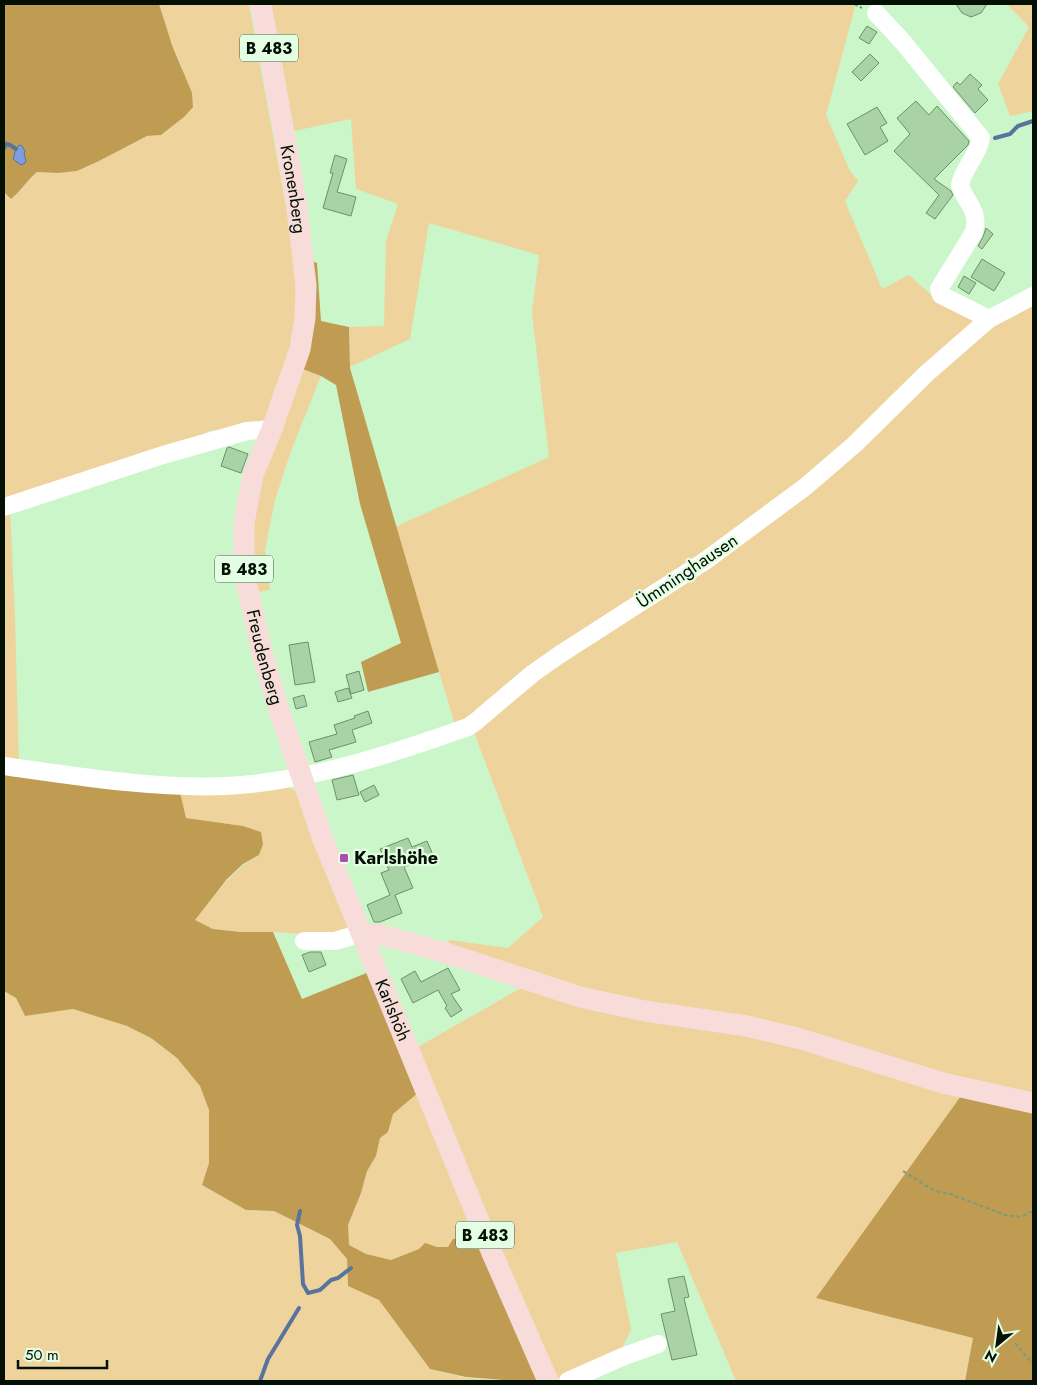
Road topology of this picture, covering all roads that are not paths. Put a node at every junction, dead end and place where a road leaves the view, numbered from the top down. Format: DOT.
graph roads {
  1 [pos="261,4"];
  2 [pos="876,13"];
  3 [pos="306,285"];
  4 [pos="1033,296"];
  5 [pos="989,319"];
  6 [pos="272,429"];
  7 [pos="4,507"];
  8 [pos="4,766"];
  9 [pos="300,777"];
  10 [pos="362,933"];
  11 [pos="304,941"];
  12 [pos="1033,1103"];
  13 [pos="658,1344"];
  14 [pos="548,1381"];
  15 [pos="568,1381"];
  1 -- 3 [label="main road, Kronenberg / B 483"];
  2 -- 5 [label="street"];
  3 -- 6 [label="main road, Freudenberg / B 483"];
  4 -- 5 [label="street, Ümminghausen"];
  5 -- 9 [label="street, Ümminghausen"];
  6 -- 7 [label="street"];
  6 -- 9 [label="main road, Freudenberg / B 483"];
  8 -- 9 [label="street, Ümminghausen"];
  9 -- 10 [label="main road, Freudenberg / B 483"];
  10 -- 11 [label="street"];
  10 -- 12 [label="main road"];
  10 -- 14 [label="main road, Karlshöh / B 483"];
  13 -- 15 [label="street"];
}
